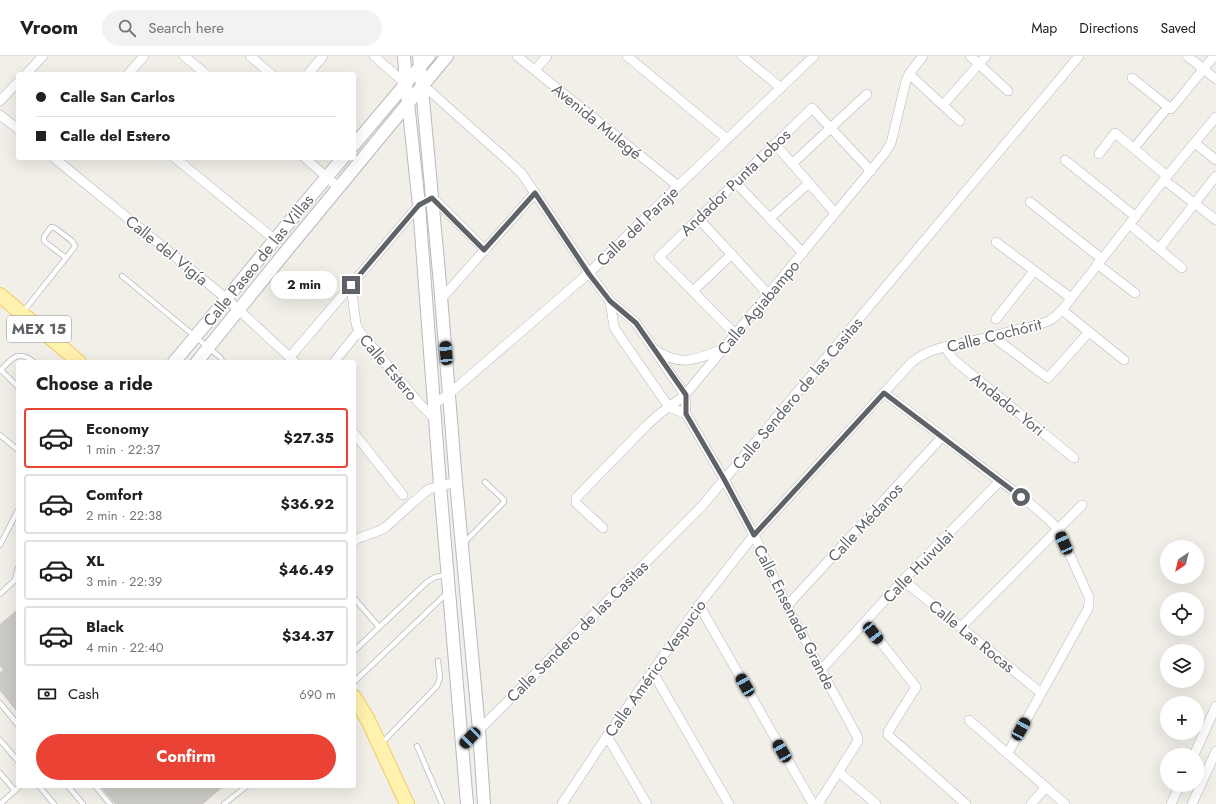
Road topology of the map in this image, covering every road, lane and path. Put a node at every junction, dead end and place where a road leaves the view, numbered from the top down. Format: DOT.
graph roads {
  1 [pos="43,56"];
  2 [pos="144,56"];
  3 [pos="184,56"];
  4 [pos="250,56"];
  5 [pos="323,56"];
  6 [pos="374,56"];
  7 [pos="404,56"];
  8 [pos="429,56"];
  9 [pos="447,56"];
  10 [pos="517,56"];
  11 [pos="547,56"];
  12 [pos="627,56"];
  13 [pos="742,56"];
  14 [pos="814,56"];
  15 [pos="923,56"];
  16 [pos="970,56"];
  17 [pos="986,56"];
  18 [pos="1079,56"];
  19 [pos="1187,56"];
  20 [pos="1214,56"];
  21 [pos="420,61"];
  22 [pos="979,64"];
  23 [pos="1204,69"];
  24 [pos="535,70"];
  25 [pos="28,72"];
  26 [pos="130,72"];
  27 [pos="204,72"];
  28 [pos="269,72"];
  29 [pos="310,72"];
  30 [pos="909,74"];
  31 [pos="1132,78"];
  32 [pos="1216,79"];
  33 [pos="16,84"];
  34 [pos="406,84"];
  35 [pos="422,85"];
  36 [pos="781,88"];
  37 [pos="1008,91"];
  38 [pos="867,94"];
  39 [pos="0,101"];
  40 [pos="408,103"];
  41 [pos="943,105"];
  42 [pos="1170,108"];
  43 [pos="0,115"];
  44 [pos="1216,117"];
  45 [pos="960,121"];
  46 [pos="16,127"];
  47 [pos="831,128"];
  48 [pos="727,140"];
  49 [pos="356,143"];
  50 [pos="1195,143"];
  51 [pos="775,144"];
  52 [pos="1134,148"];
  53 [pos="1099,154"];
  54 [pos="57,160"];
  55 [pos="177,160"];
  56 [pos="307,160"];
  57 [pos="341,160"];
  58 [pos="1065,160"];
  59 [pos="1216,160"];
  60 [pos="792,164"];
  61 [pos="871,170"];
  62 [pos="1216,176"];
  63 [pos="326,177"];
  64 [pos="1166,178"];
  65 [pos="735,182"];
  66 [pos="809,183"];
  67 [pos="678,186"];
  68 [pos="339,188"];
  69 [pos="535,193"];
  70 [pos="432,198"];
  71 [pos="1030,202"];
  72 [pos="1195,204"];
  73 [pos="419,205"];
  74 [pos="835,213"];
  75 [pos="1136,216"];
  76 [pos="698,218"];
  77 [pos="770,218"];
  78 [pos="1216,220"];
  79 [pos="1129,224"];
  80 [pos="274,239"];
  81 [pos="996,242"];
  82 [pos="1159,249"];
  83 [pos="484,250"];
  84 [pos="803,253"];
  85 [pos="732,254"];
  86 [pos="66,258"];
  87 [pos="1099,262"];
  88 [pos="1182,268"];
  89 [pos="1034,271"];
  90 [pos="589,274"];
  91 [pos="122,276"];
  92 [pos="351,285"];
  93 [pos="693,291"];
  94 [pos="1135,293"];
  95 [pos="768,294"];
  96 [pos="0,295"];
  97 [pos="442,298"];
  98 [pos="1071,298"];
  99 [pos="226,300"];
  100 [pos="610,301"];
  101 [pos="239,310"];
  102 [pos="1062,310"];
  103 [pos="22,314"];
  104 [pos="996,319"];
  105 [pos="359,331"];
  106 [pos="1089,332"];
  107 [pos="735,334"];
  108 [pos="196,336"];
  109 [pos="992,336"];
  110 [pos="208,347"];
  111 [pos="945,347"];
  112 [pos="653,348"];
  113 [pos="723,348"];
  114 [pos="31,360"];
  115 [pos="76,360"];
  116 [pos="176,360"];
  117 [pos="198,360"];
  118 [pos="222,360"];
  119 [pos="292,360"];
  120 [pos="336,360"];
  121 [pos="1124,360"];
  122 [pos="0,371"];
  123 [pos="16,385"];
  124 [pos="884,393"];
  125 [pos="449,394"];
  126 [pos="686,395"];
  127 [pos="434,404"];
  128 [pos="669,407"];
  129 [pos="686,414"];
  130 [pos="436,420"];
  131 [pos="0,435"];
  132 [pos="356,436"];
  133 [pos="942,437"];
  134 [pos="16,448"];
  135 [pos="1074,458"];
  136 [pos="724,479"];
  137 [pos="1000,481"];
  138 [pos="456,482"];
  139 [pos="485,482"];
  140 [pos="440,485"];
  141 [pos="403,495"];
  142 [pos="1082,505"];
  143 [pos="16,514"];
  144 [pos="603,528"];
  145 [pos="1058,529"];
  146 [pos="754,535"];
  147 [pos="356,540"];
  148 [pos="0,545"];
  149 [pos="462,545"];
  150 [pos="448,575"];
  151 [pos="16,580"];
  152 [pos="903,580"];
  153 [pos="449,591"];
  154 [pos="0,594"];
  155 [pos="356,600"];
  156 [pos="699,605"];
  157 [pos="787,606"];
  158 [pos="865,622"];
  159 [pos="379,627"];
  160 [pos="961,627"];
  161 [pos="356,649"];
  162 [pos="438,661"];
  163 [pos="821,670"];
  164 [pos="652,671"];
  165 [pos="356,680"];
  166 [pos="1041,693"];
  167 [pos="356,701"];
  168 [pos="0,703"];
  169 [pos="1216,706"];
  170 [pos="969,720"];
  171 [pos="16,723"];
  172 [pos="479,730"];
  173 [pos="607,736"];
  174 [pos="0,740"];
  175 [pos="380,746"];
  176 [pos="417,746"];
  177 [pos="462,747"];
  178 [pos="1197,748"];
  179 [pos="1216,751"];
  180 [pos="1008,754"];
  181 [pos="16,760"];
  182 [pos="839,772"];
  183 [pos="0,773"];
  184 [pos="1046,787"];
  185 [pos="18,788"];
  186 [pos="41,788"];
  187 [pos="70,788"];
  188 [pos="97,788"];
  189 [pos="244,788"];
  190 [pos="15,791"];
  191 [pos="1177,792"];
  192 [pos="0,804"];
  193 [pos="54,804"];
  194 [pos="83,804"];
  195 [pos="110,804"];
  196 [pos="224,804"];
  197 [pos="407,804"];
  198 [pos="442,804"];
  199 [pos="467,804"];
  200 [pos="484,804"];
  201 [pos="563,804"];
  202 [pos="647,804"];
  203 [pos="729,804"];
  204 [pos="813,804"];
  205 [pos="818,804"];
  206 [pos="876,804"];
  207 [pos="966,804"];
  208 [pos="1031,804"];
  209 [pos="1065,804"];
  210 [pos="1171,804"];
  211 [pos="1192,804"];
  1 -- 25 [label="street"];
  2 -- 26 [label="street"];
  3 -- 27 [label="street"];
  4 -- 28 [label="street"];
  5 -- 29 [label="street"];
  6 -- 34 [label="street"];
  7 -- 34 [label="street"];
  8 -- 21 [label="street"];
  9 -- 35 [label="street, Calle Paseo de las Villas"];
  10 -- 24 [label="street, Avenida Mulegé"];
  11 -- 24 [label="street"];
  12 -- 48 [label="street"];
  13 -- 36 [label="street"];
  14 -- 36 [label="street, Calle del Paraje"];
  15 -- 30 [label="street, Calle Agiabampo"];
  16 -- 22 [label="street"];
  17 -- 22 [label="street"];
  18 -- 136 [label="street, Calle Sendero de las Casitas"];
  19 -- 23 [label="street"];
  20 -- 23 [label="street"];
  21 -- 34 [label="street"];
  21 -- 35 [label="street"];
  22 -- 37 [label="street"];
  22 -- 41 [label="street"];
  23 -- 32 [label="street"];
  23 -- 42 [label="street"];
  24 -- 67 [label="street, Avenida Mulegé"];
  30 -- 41 [label="street"];
  30 -- 61 [label="street, Calle Agiabampo"];
  31 -- 42 [label="street"];
  33 -- 39 [label="street"];
  34 -- 40 [label="street"];
  34 -- 49 [label="street"];
  35 -- 40 [label="street, Calle Paseo de las Villas"];
  35 -- 69 [label="street"];
  35 -- 70 [label="street"];
  36 -- 48 [label="street, Calle del Paraje"];
  38 -- 47 [label="street"];
  40 -- 68 [label="street, Calle Paseo de las Villas"];
  40 -- 73 [label="street"];
  41 -- 45 [label="street"];
  42 -- 52 [label="street"];
  43 -- 46 [label="street"];
  44 -- 50 [label="street, Calle Cochórit"];
  47 -- 51 [label="street, Andador Punta Lobos"];
  47 -- 60 [label="street"];
  47 -- 61 [label="street"];
  48 -- 67 [label="street, Calle del Paraje"];
  50 -- 59 [label="street"];
  50 -- 64 [label="street, Calle Cochórit"];
  51 -- 60 [label="street"];
  51 -- 65 [label="street, Andador Punta Lobos"];
  52 -- 53 [label="street"];
  52 -- 64 [label="street"];
  54 -- 99 [label="street, Calle del Vigía"];
  55 -- 80 [label="street"];
  56 -- 63 [label="street"];
  57 -- 63 [label="street, Calle Paseo de las Villas"];
  58 -- 75 [label="street"];
  60 -- 66 [label="street"];
  61 -- 74 [label="street, Calle Agiabampo"];
  62 -- 72 [label="street"];
  63 -- 68 [label="street"];
  63 -- 80 [label="street, Calle Paseo de las Villas"];
  64 -- 72 [label="street"];
  64 -- 75 [label="street, Calle Cochórit"];
  65 -- 76 [label="street, Andador Punta Lobos"];
  65 -- 77 [label="street"];
  66 -- 74 [label="street"];
  66 -- 77 [label="street"];
  67 -- 90 [label="street, Calle del Paraje"];
  68 -- 101 [label="street, Calle Paseo de las Villas"];
  69 -- 83 [label="street"];
  69 -- 90 [label="street"];
  70 -- 73 [label="street"];
  70 -- 83 [label="street"];
  70 -- 97 [label="street"];
  71 -- 87 [label="street"];
  72 -- 78 [label="street"];
  72 -- 82 [label="street"];
  73 -- 92 [label="street"];
  73 -- 127 [label="street"];
  74 -- 84 [label="street, Calle Agiabampo"];
  75 -- 79 [label="street, Calle Cochórit"];
  76 -- 85 [label="street"];
  76 -- 93 [label="street, Andador Punta Lobos"];
  77 -- 84 [label="street"];
  79 -- 82 [label="street"];
  79 -- 87 [label="street, Calle Cochórit"];
  80 -- 99 [label="street, Calle Paseo de las Villas"];
  81 -- 89 [label="street"];
  82 -- 88 [label="street"];
  83 -- 97 [label="street"];
  84 -- 95 [label="street, Calle Agiabampo"];
  85 -- 93 [label="street"];
  85 -- 95 [label="street"];
  86 -- 86 [label="lane"];
  86 -- 103 [label="lane"];
  87 -- 94 [label="street"];
  87 -- 98 [label="street, Calle Cochórit"];
  89 -- 98 [label="street"];
  89 -- 104 [label="street"];
  90 -- 100 [label="street"];
  90 -- 125 [label="street, Calle del Paraje"];
  91 -- 108 [label="lane"];
  92 -- 105 [label="street, Calle Estero"];
  92 -- 119 [label="street"];
  93 -- 107 [label="street"];
  95 -- 107 [label="street, Calle Agiabampo"];
  96 -- 103 [label="main road, MEX 15"];
  97 -- 125 [label="street"];
  98 -- 102 [label="street, Calle Cochórit"];
  99 -- 101 [label="street, Calle del Vigía"];
  99 -- 108 [label="street, Calle Paseo de las Villas"];
  100 -- 112 [label="street"];
  100 -- 128 [label="street"];
  101 -- 110 [label="street, Calle Paseo de las Villas"];
  101 -- 119 [label="street, Calle del Vigía"];
  102 -- 106 [label="street"];
  102 -- 109 [label="street, Calle Cochórit"];
  103 -- 115 [label="main road, MEX 15"];
  105 -- 120 [label="street"];
  105 -- 130 [label="street, Calle Estero"];
  106 -- 109 [label="street"];
  106 -- 121 [label="street"];
  107 -- 113 [label="street, Calle Agiabampo"];
  108 -- 110 [label="lane"];
  108 -- 116 [label="street, Calle Paseo de las Villas"];
  109 -- 111 [label="street, Calle Cochórit"];
  110 -- 117 [label="street, Calle Paseo de las Villas"];
  110 -- 118 [label="lane"];
  111 -- 124 [label="street, Calle Cochórit"];
  111 -- 135 [label="street, Andador Yori"];
  112 -- 113 [label="street"];
  112 -- 126 [label="street"];
  113 -- 126 [label="street, Calle Agiabampo"];
  114 -- 122 [label="lane"];
  122 -- 123 [label="lane"];
  124 -- 133 [label="street"];
  124 -- 146 [label="street, Calle Cochórit"];
  125 -- 127 [label="street, Calle del Paraje"];
  125 -- 138 [label="street"];
  126 -- 128 [label="street, Calle Agiabampo"];
  126 -- 129 [label="street"];
  127 -- 130 [label="street"];
  128 -- 129 [label="street"];
  128 -- 144 [label="street, Calle Agiabampo"];
  129 -- 136 [label="street, Calle Ensenada Grande"];
  130 -- 140 [label="street"];
  131 -- 134 [label="lane"];
  132 -- 141 [label="street"];
  133 -- 137 [label="street"];
  133 -- 157 [label="street, Calle Médanos"];
  136 -- 146 [label="street, Calle Ensenada Grande"];
  136 -- 172 [label="street, Calle Sendero de las Casitas"];
  137 -- 145 [label="street"];
  137 -- 152 [label="street, Calle Huivulai"];
  138 -- 140 [label="street"];
  138 -- 149 [label="street"];
  139 -- 149 [label="lane"];
  140 -- 147 [label="street"];
  140 -- 150 [label="street"];
  142 -- 145 [label="street"];
  143 -- 148 [label="lane"];
  145 -- 160 [label="street"];
  145 -- 166 [label="street"];
  146 -- 156 [label="street, Calle Américo Vespucio"];
  146 -- 157 [label="street, Calle Ensenada Grande"];
  149 -- 172 [label="street"];
  150 -- 153 [label="street"];
  150 -- 159 [label="lane"];
  151 -- 154 [label="lane"];
  152 -- 158 [label="street, Calle Huivulai"];
  152 -- 160 [label="street, Calle Las Rocas"];
  153 -- 165 [label="lane"];
  153 -- 177 [label="street"];
  155 -- 159 [label="lane"];
  156 -- 164 [label="street, Calle Américo Vespucio"];
  156 -- 204 [label="street"];
  157 -- 163 [label="street, Calle Ensenada Grande"];
  158 -- 163 [label="street, Calle Huivulai"];
  158 -- 207 [label="street"];
  159 -- 161 [label="lane"];
  160 -- 166 [label="street, Calle Las Rocas"];
  162 -- 175 [label="lane"];
  163 -- 182 [label="street, Calle Ensenada Grande"];
  164 -- 173 [label="street, Calle Américo Vespucio"];
  164 -- 203 [label="street"];
  166 -- 180 [label="street"];
  167 -- 175 [label="main road"];
  168 -- 171 [label="lane"];
  169 -- 178 [label="street"];
  170 -- 180 [label="street"];
  172 -- 177 [label="street, Calle Sendero de las Casitas"];
  172 -- 200 [label="street"];
  173 -- 201 [label="street, Calle Américo Vespucio"];
  173 -- 202 [label="street"];
  174 -- 181 [label="lane"];
  175 -- 197 [label="main road"];
  176 -- 198 [label="lane"];
  177 -- 199 [label="street"];
  179 -- 211 [label="street"];
  180 -- 184 [label="street"];
  182 -- 205 [label="street"];
  182 -- 206 [label="street"];
  183 -- 190 [label="lane"];
  184 -- 208 [label="street"];
  184 -- 209 [label="street"];
  185 -- 190 [label="lane"];
  186 -- 193 [label="lane"];
  187 -- 194 [label="lane"];
  188 -- 195 [label="lane"];
  189 -- 196 [label="lane"];
  190 -- 192 [label="lane"];
  191 -- 210 [label="street"];
}
